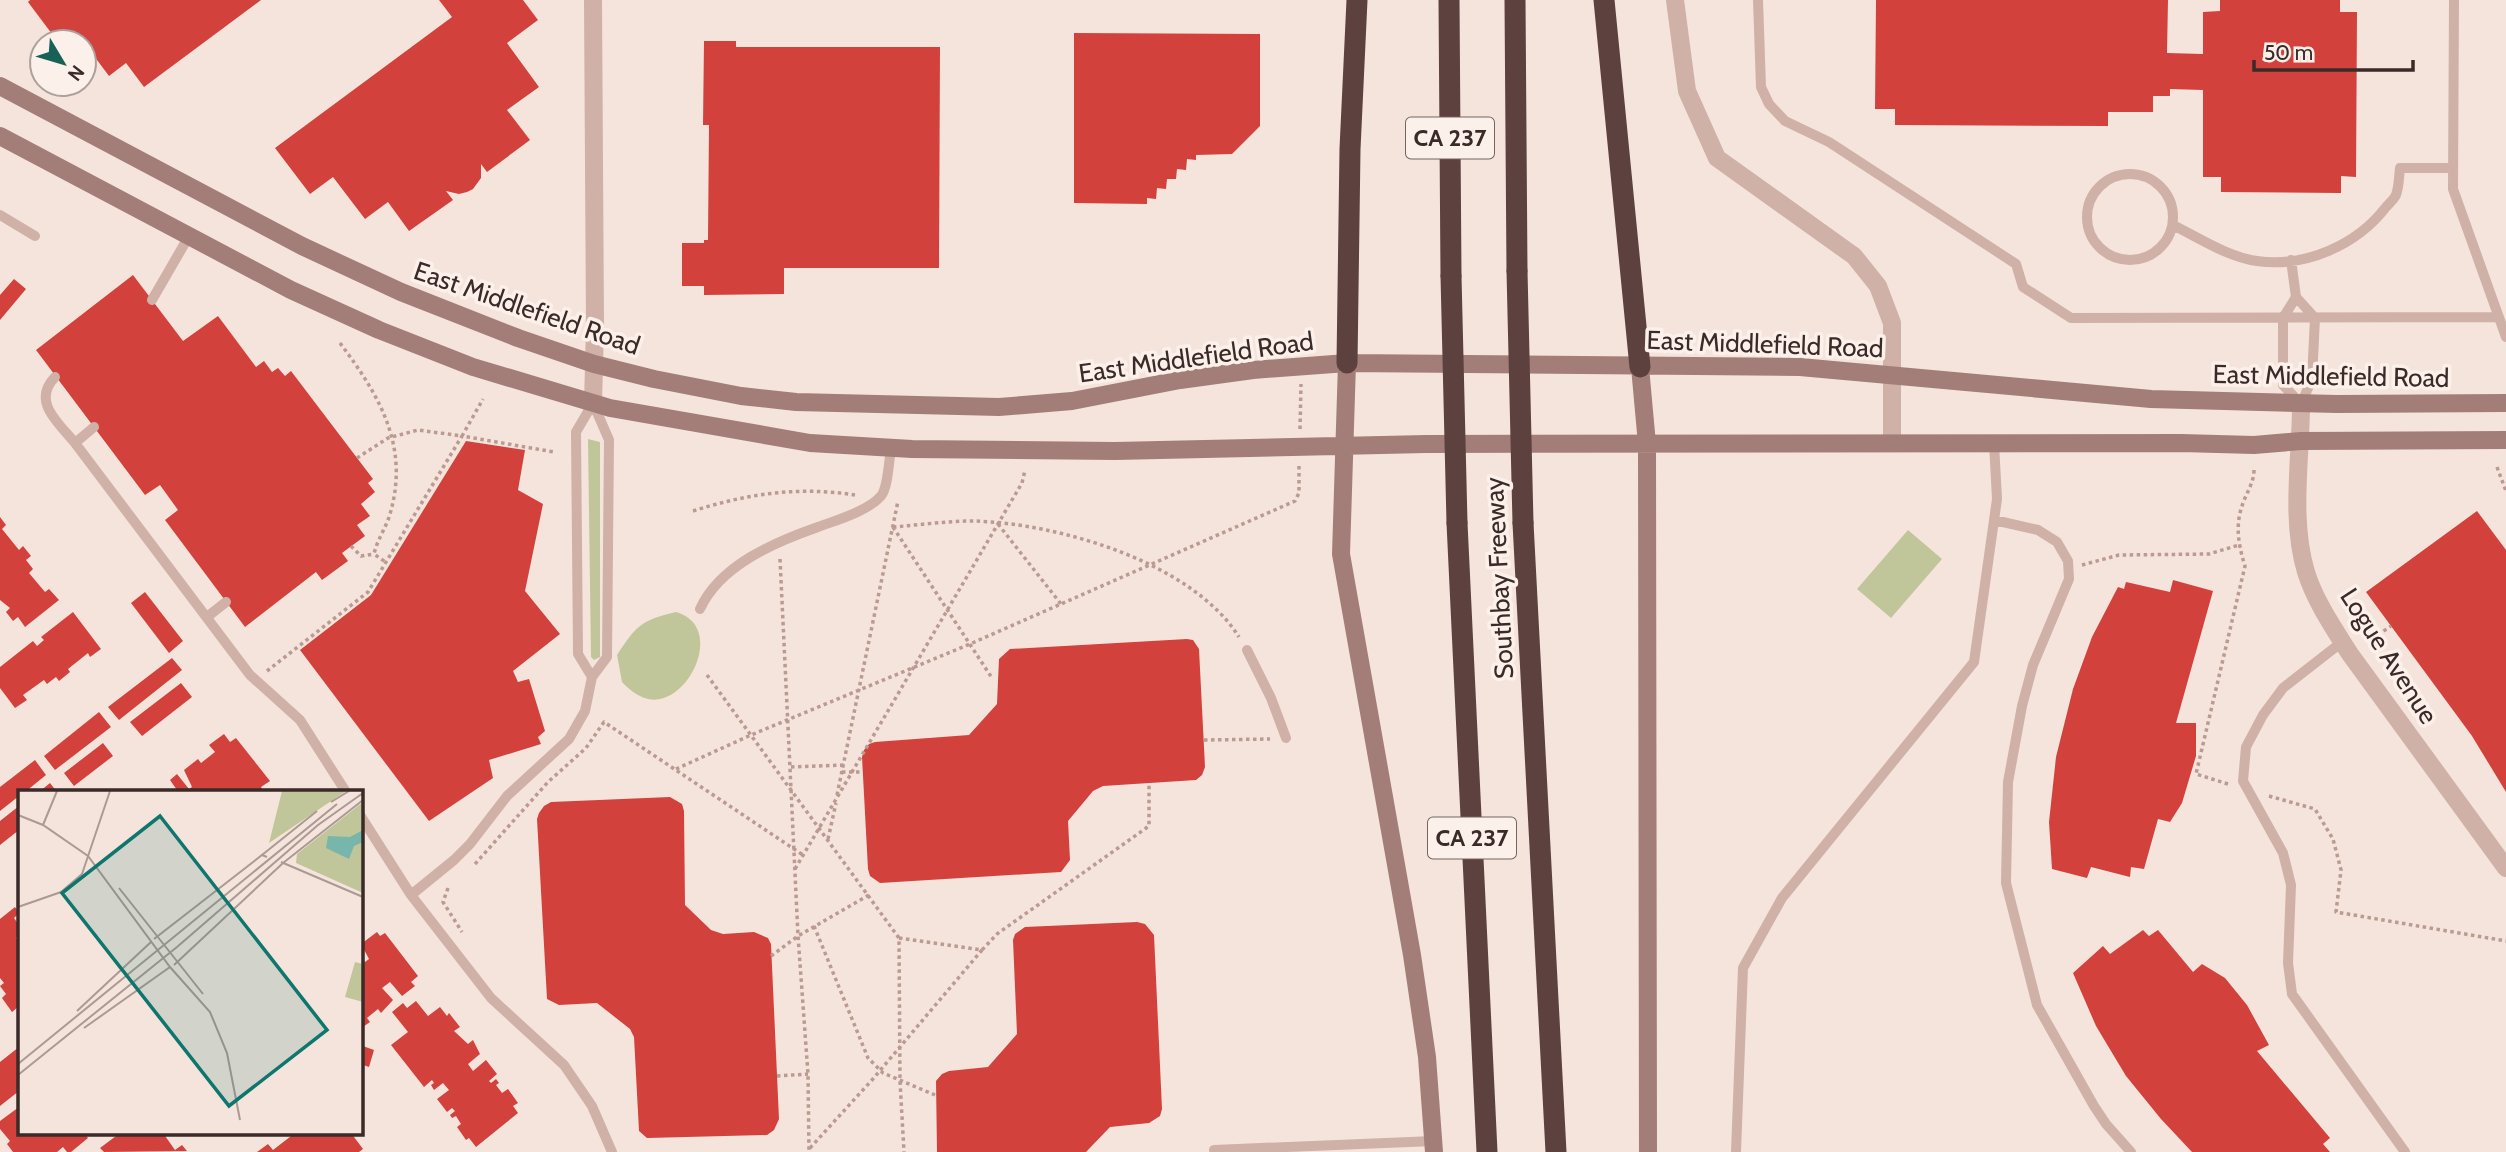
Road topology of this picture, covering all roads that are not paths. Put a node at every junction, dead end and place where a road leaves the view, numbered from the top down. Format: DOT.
graph roads {
  1 [pos="593,0"];
  2 [pos="1357,0"];
  3 [pos="1449,0"];
  4 [pos="1515,0"];
  5 [pos="1604,0"];
  6 [pos="1675,0"];
  7 [pos="1758,0"];
  8 [pos="2454,0"];
  9 [pos="0,86"];
  10 [pos="0,136"];
  11 [pos="2453,168"];
  12 [pos="0,215"];
  13 [pos="2173,225"];
  14 [pos="35,236"];
  15 [pos="189,236"];
  16 [pos="2291,260"];
  17 [pos="2297,297"];
  18 [pos="152,300"];
  19 [pos="2499,317"];
  20 [pos="2283,318"];
  21 [pos="2315,318"];
  22 [pos="2506,337"];
  23 [pos="594,363"];
  24 [pos="1347,363"];
  25 [pos="1640,367"];
  26 [pos="1892,374"];
  27 [pos="55,377"];
  28 [pos="593,403"];
  29 [pos="2506,403"];
  30 [pos="2301,404"];
  31 [pos="94,428"];
  32 [pos="2506,440"];
  33 [pos="2301,441"];
  34 [pos="75,443"];
  35 [pos="1892,443"];
  36 [pos="1994,443"];
  37 [pos="1647,444"];
  38 [pos="1343,445"];
  39 [pos="891,448"];
  40 [pos="1994,520"];
  41 [pos="226,602"];
  42 [pos="700,608"];
  43 [pos="207,617"];
  44 [pos="2342,642"];
  45 [pos="1247,650"];
  46 [pos="592,677"];
  47 [pos="1286,738"];
  48 [pos="345,790"];
  49 [pos="362,818"];
  50 [pos="2506,868"];
  51 [pos="411,895"];
  52 [pos="1434,1146"];
  53 [pos="1214,1150"];
  54 [pos="612,1152"];
  55 [pos="1488,1152"];
  56 [pos="1556,1152"];
  57 [pos="1648,1152"];
  58 [pos="1736,1152"];
  59 [pos="2131,1152"];
  60 [pos="2405,1152"];
  1 -- 23 [label="street"];
  2 -- 24 [label="highway"];
  3 -- 55 [label="highway, Southbay Freeway / CA 237, bridge"];
  4 -- 56 [label="highway, Southbay Freeway / CA 237, bridge"];
  5 -- 25 [label="highway"];
  6 -- 26 [label="street"];
  7 -- 20 [label="lane"];
  8 -- 11 [label="lane"];
  9 -- 23 [label="main road, East Middlefield Road"];
  10 -- 15 [label="main road"];
  11 -- 16 [label="lane"];
  11 -- 19 [label="lane"];
  12 -- 14 [label="lane"];
  13 -- 13 [label="lane"];
  13 -- 16 [label="lane"];
  15 -- 18 [label="lane"];
  15 -- 28 [label="main road"];
  16 -- 17 [label="lane"];
  17 -- 20 [label="lane"];
  17 -- 21 [label="lane"];
  19 -- 21 [label="lane"];
  19 -- 22 [label="lane"];
  20 -- 21 [label="lane"];
  20 -- 30 [label="lane"];
  21 -- 30 [label="lane"];
  23 -- 24 [label="main road, East Middlefield Road"];
  23 -- 28 [label="street"];
  24 -- 25 [label="main road, East Middlefield Road"];
  24 -- 38 [label="main road"];
  25 -- 26 [label="main road, East Middlefield Road"];
  25 -- 37 [label="main road"];
  26 -- 30 [label="main road, East Middlefield Road"];
  26 -- 35 [label="street"];
  27 -- 34 [label="lane"];
  28 -- 39 [label="main road"];
  28 -- 46 [label="lane"];
  28 -- 46 [label="lane"];
  29 -- 30 [label="main road, East Middlefield Road"];
  30 -- 33 [label="street, Logue Avenue"];
  31 -- 34 [label="lane"];
  32 -- 33 [label="main road"];
  33 -- 36 [label="main road"];
  33 -- 44 [label="street, Logue Avenue"];
  34 -- 43 [label="lane"];
  35 -- 36 [label="main road"];
  35 -- 37 [label="main road"];
  36 -- 40 [label="lane"];
  37 -- 38 [label="main road"];
  37 -- 57 [label="main road"];
  38 -- 39 [label="main road"];
  38 -- 52 [label="main road"];
  39 -- 42 [label="lane"];
  40 -- 58 [label="lane"];
  40 -- 59 [label="lane"];
  41 -- 43 [label="lane"];
  43 -- 48 [label="lane"];
  44 -- 50 [label="street, Logue Avenue"];
  44 -- 60 [label="lane"];
  45 -- 47 [label="lane"];
  46 -- 51 [label="lane"];
  49 -- 51 [label="lane"];
  51 -- 54 [label="lane"];
  52 -- 53 [label="lane"];
}
